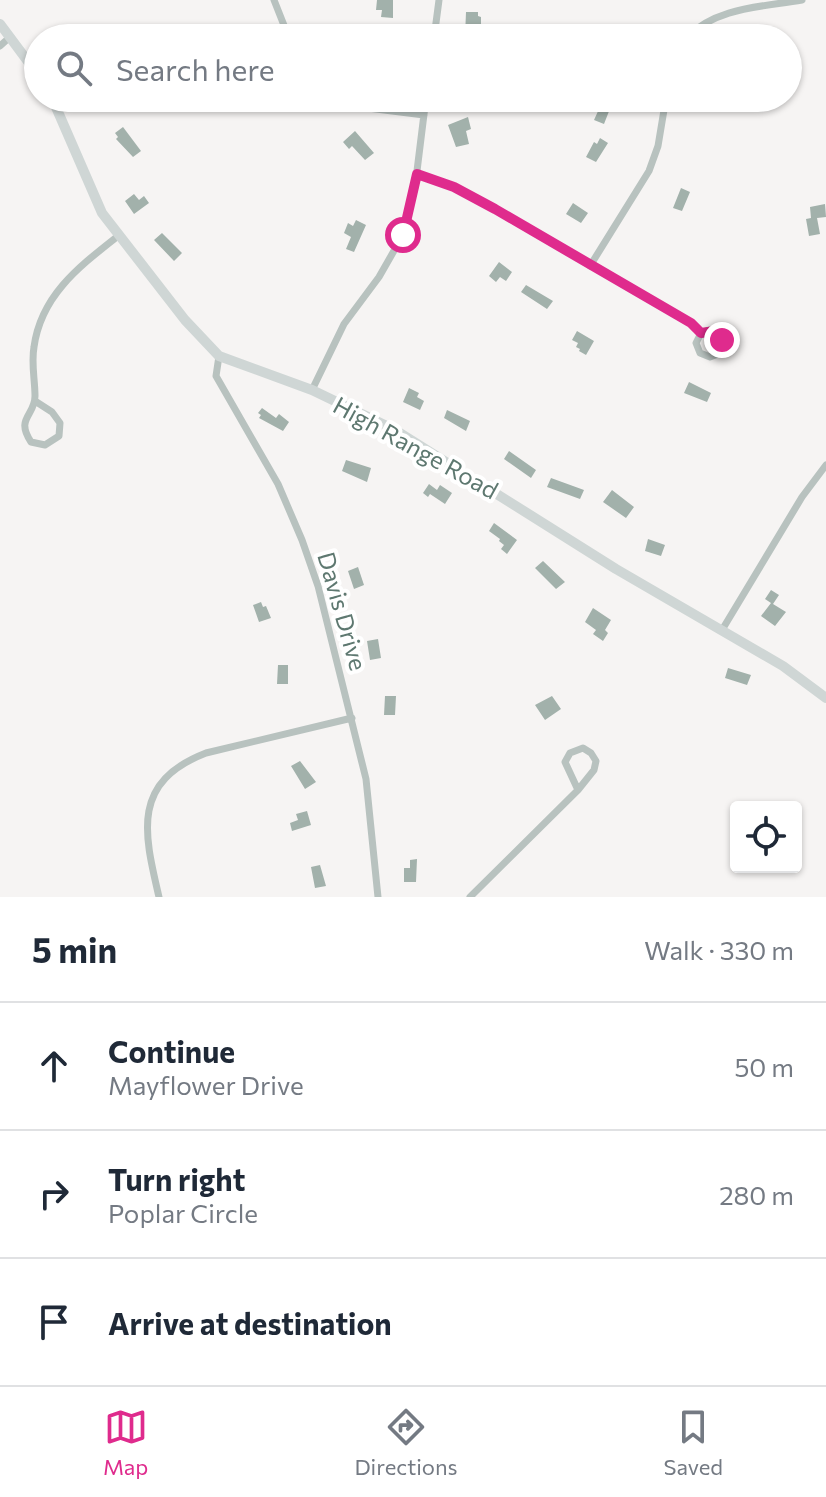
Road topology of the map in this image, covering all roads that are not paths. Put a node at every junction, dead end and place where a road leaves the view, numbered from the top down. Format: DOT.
graph roads {
  1 [pos="274,0"];
  2 [pos="439,0"];
  3 [pos="802,0"];
  4 [pos="0,24"];
  5 [pos="283,24"];
  6 [pos="436,24"];
  7 [pos="704,24"];
  8 [pos="10,37"];
  9 [pos="0,46"];
  10 [pos="24,56"];
  11 [pos="58,112"];
  12 [pos="400,112"];
  13 [pos="424,112"];
  14 [pos="664,112"];
  15 [pos="424,115"];
  16 [pos="417,174"];
  17 [pos="118,236"];
  18 [pos="590,266"];
  19 [pos="701,333"];
  20 [pos="219,356"];
  21 [pos="312,390"];
  22 [pos="35,401"];
  23 [pos="826,465"];
  24 [pos="722,630"];
  25 [pos="826,698"];
  26 [pos="352,718"];
  27 [pos="578,790"];
  28 [pos="159,897"];
  29 [pos="378,897"];
  30 [pos="470,897"];
  1 -- 5 [label="street"];
  2 -- 6 [label="street"];
  3 -- 7 [label="street"];
  4 -- 8 [label="street"];
  8 -- 9 [label="street"];
  8 -- 10 [label="street"];
  11 -- 17 [label="street, High Range Road"];
  12 -- 15 [label="street"];
  13 -- 15 [label="street"];
  14 -- 18 [label="street"];
  15 -- 16 [label="street"];
  16 -- 18 [label="street"];
  16 -- 21 [label="street"];
  17 -- 20 [label="street, High Range Road"];
  17 -- 22 [label="street"];
  18 -- 19 [label="street"];
  20 -- 21 [label="street, High Range Road"];
  20 -- 26 [label="street, Davis Drive"];
  21 -- 24 [label="street, High Range Road"];
  22 -- 22 [label="street"];
  23 -- 24 [label="street"];
  24 -- 25 [label="street, High Range Road"];
  26 -- 28 [label="street"];
  26 -- 29 [label="street, Davis Drive"];
  27 -- 27 [label="street"];
  27 -- 30 [label="street"];
}
